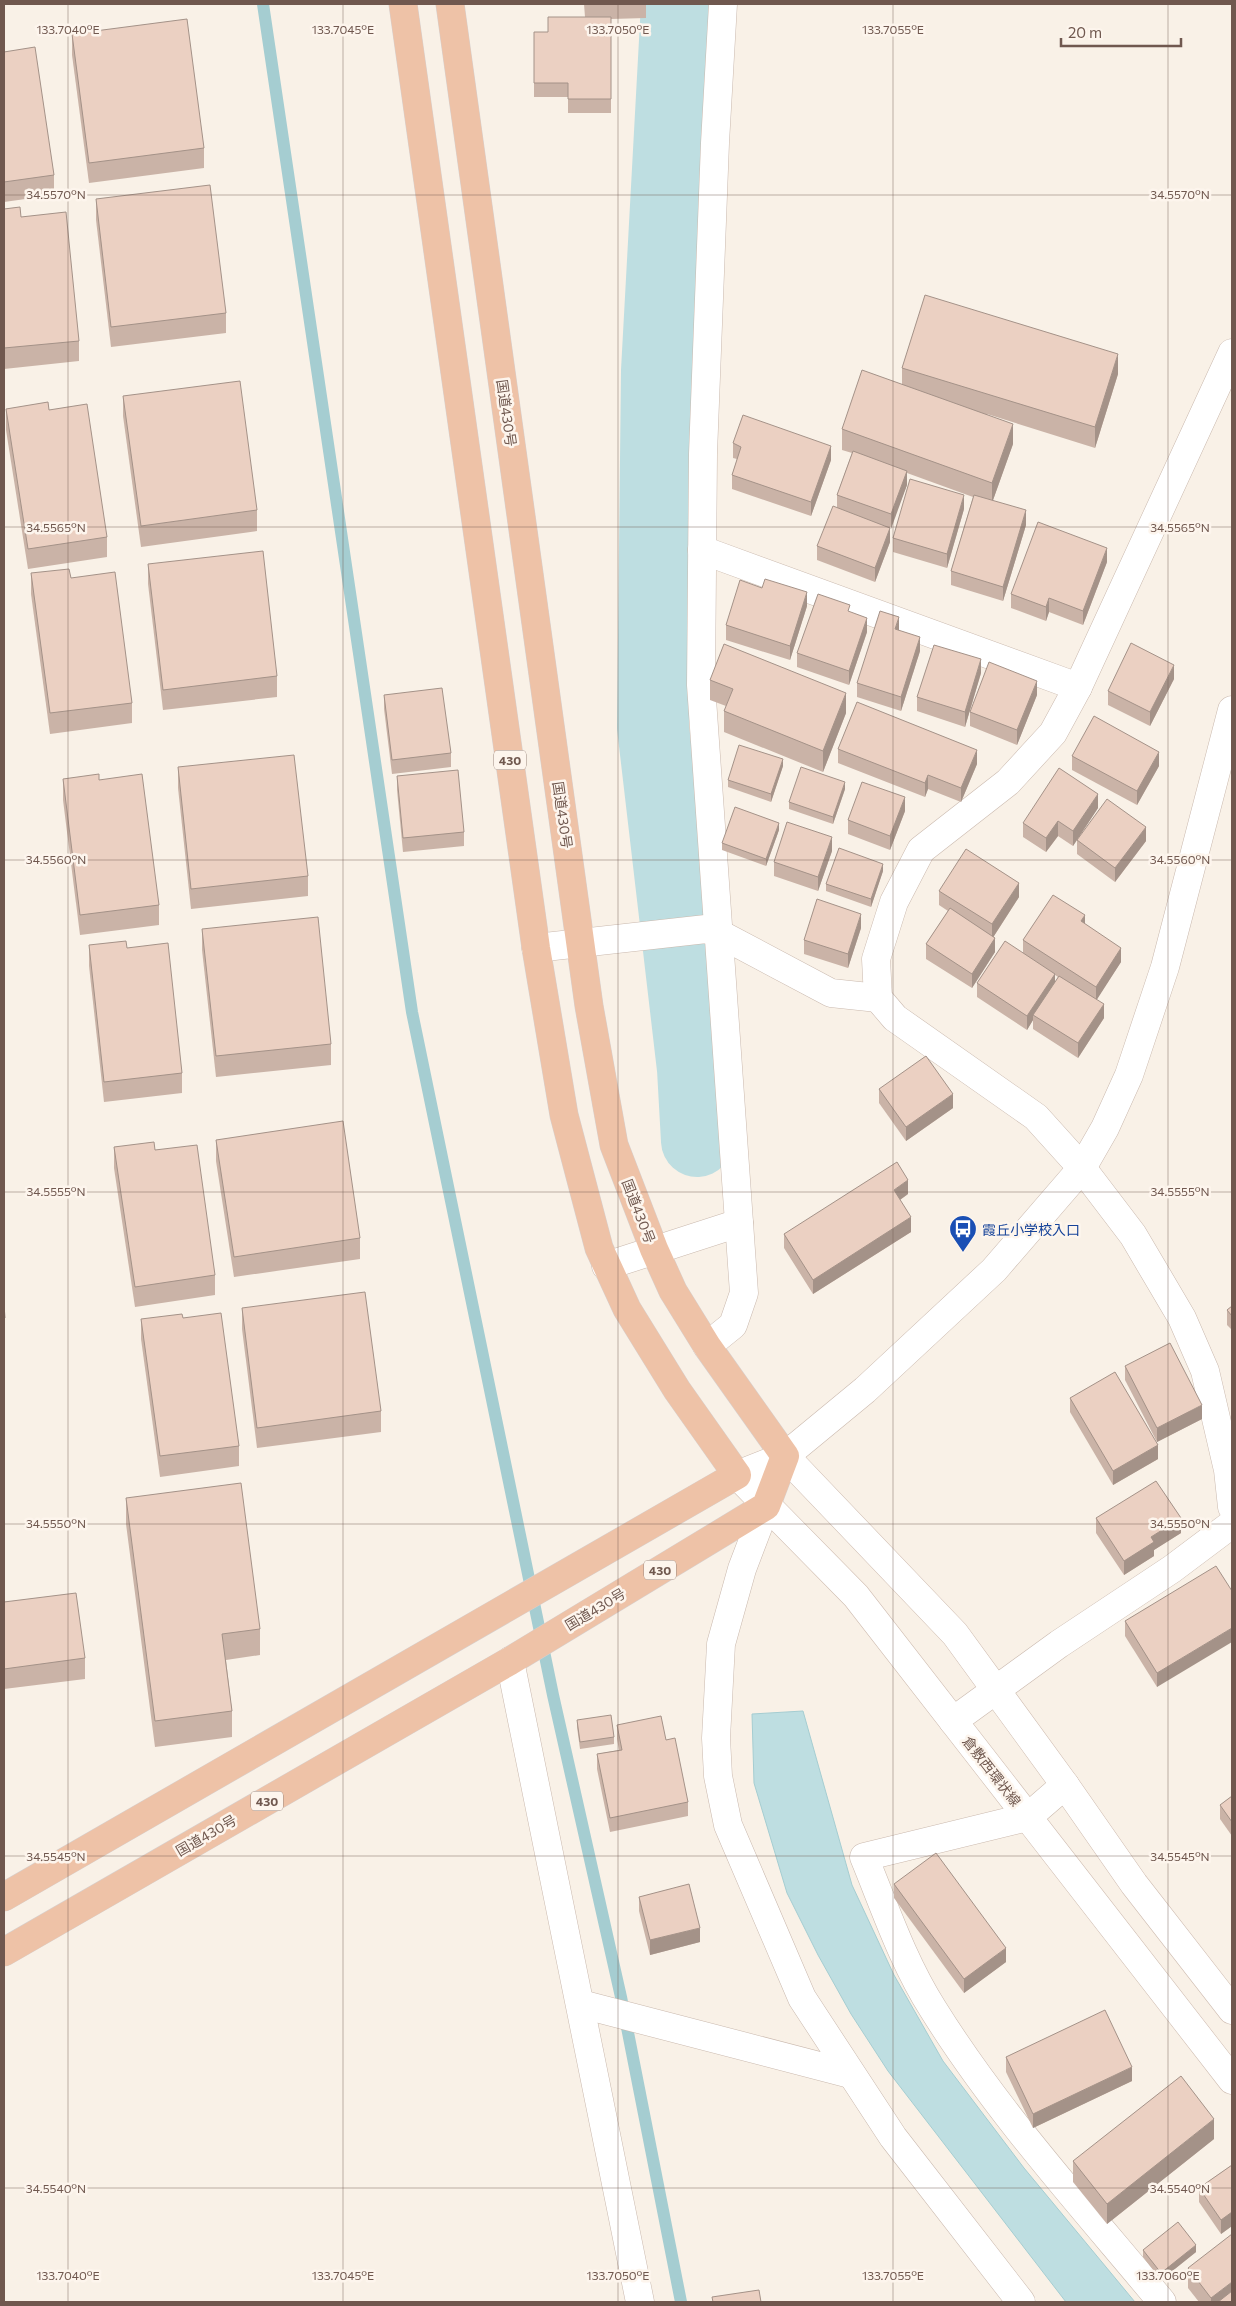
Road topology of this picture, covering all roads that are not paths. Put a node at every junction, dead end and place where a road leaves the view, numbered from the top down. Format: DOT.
graph roads {
  1 [pos="403,4"];
  2 [pos="450,4"];
  3 [pos="723,4"];
  4 [pos="1232,353"];
  5 [pos="702,550"];
  6 [pos="1078,687"];
  7 [pos="1232,710"];
  8 [pos="712,931"];
  9 [pos="580,942"];
  10 [pos="536,948"];
  11 [pos="878,998"];
  12 [pos="1082,1168"];
  13 [pos="739,1223"];
  14 [pos="654,1249"];
  15 [pos="606,1266"];
  16 [pos="707,1346"];
  17 [pos="786,1456"];
  18 [pos="736,1475"];
  19 [pos="766,1506"];
  20 [pos="1232,1507"];
  21 [pos="1232,1524"];
  22 [pos="520,1655"];
  23 [pos="996,1690"];
  24 [pos="953,1721"];
  25 [pos="1065,1785"];
  26 [pos="1028,1817"];
  27 [pos="4,1897"];
  28 [pos="4,1952"];
  29 [pos="594,2007"];
  30 [pos="1232,2010"];
  31 [pos="850,2074"];
  32 [pos="1232,2080"];
  33 [pos="640,2302"];
  34 [pos="1021,2302"];
  35 [pos="1162,2302"];
  1 -- 10 [label="highway, 430"];
  2 -- 9 [label="highway, 国道430号"];
  3 -- 5 [label="street"];
  4 -- 6 [label="street"];
  5 -- 6 [label="street"];
  5 -- 8 [label="street"];
  6 -- 11 [label="street"];
  7 -- 12 [label="street"];
  8 -- 9 [label="street"];
  8 -- 11 [label="street"];
  8 -- 13 [label="street"];
  9 -- 10 [label="street"];
  9 -- 14 [label="highway, 国道430号"];
  10 -- 15 [label="highway, 430"];
  11 -- 12 [label="street"];
  12 -- 17 [label="street"];
  12 -- 20 [label="street"];
  13 -- 14 [label="street"];
  13 -- 16 [label="street"];
  14 -- 15 [label="street"];
  14 -- 16 [label="highway, 国道430号"];
  15 -- 18 [label="highway, 430"];
  16 -- 17 [label="highway, 国道430号"];
  17 -- 18 [label="street"];
  17 -- 19 [label="highway"];
  17 -- 23 [label="street"];
  18 -- 19 [label="street, 倉敷西環状線"];
  18 -- 27 [label="highway"];
  19 -- 22 [label="highway, 国道430号 / 430"];
  19 -- 24 [label="street, 倉敷西環状線"];
  19 -- 31 [label="street"];
  21 -- 23 [label="street"];
  22 -- 28 [label="highway, 国道430号 / 430"];
  22 -- 29 [label="street"];
  23 -- 24 [label="street"];
  23 -- 25 [label="street"];
  24 -- 26 [label="street, 倉敷西環状線"];
  25 -- 26 [label="street"];
  25 -- 30 [label="street"];
  26 -- 32 [label="street, 倉敷西環状線"];
  26 -- 35 [label="street"];
  29 -- 31 [label="street"];
  29 -- 33 [label="street"];
  31 -- 34 [label="street"];
}
